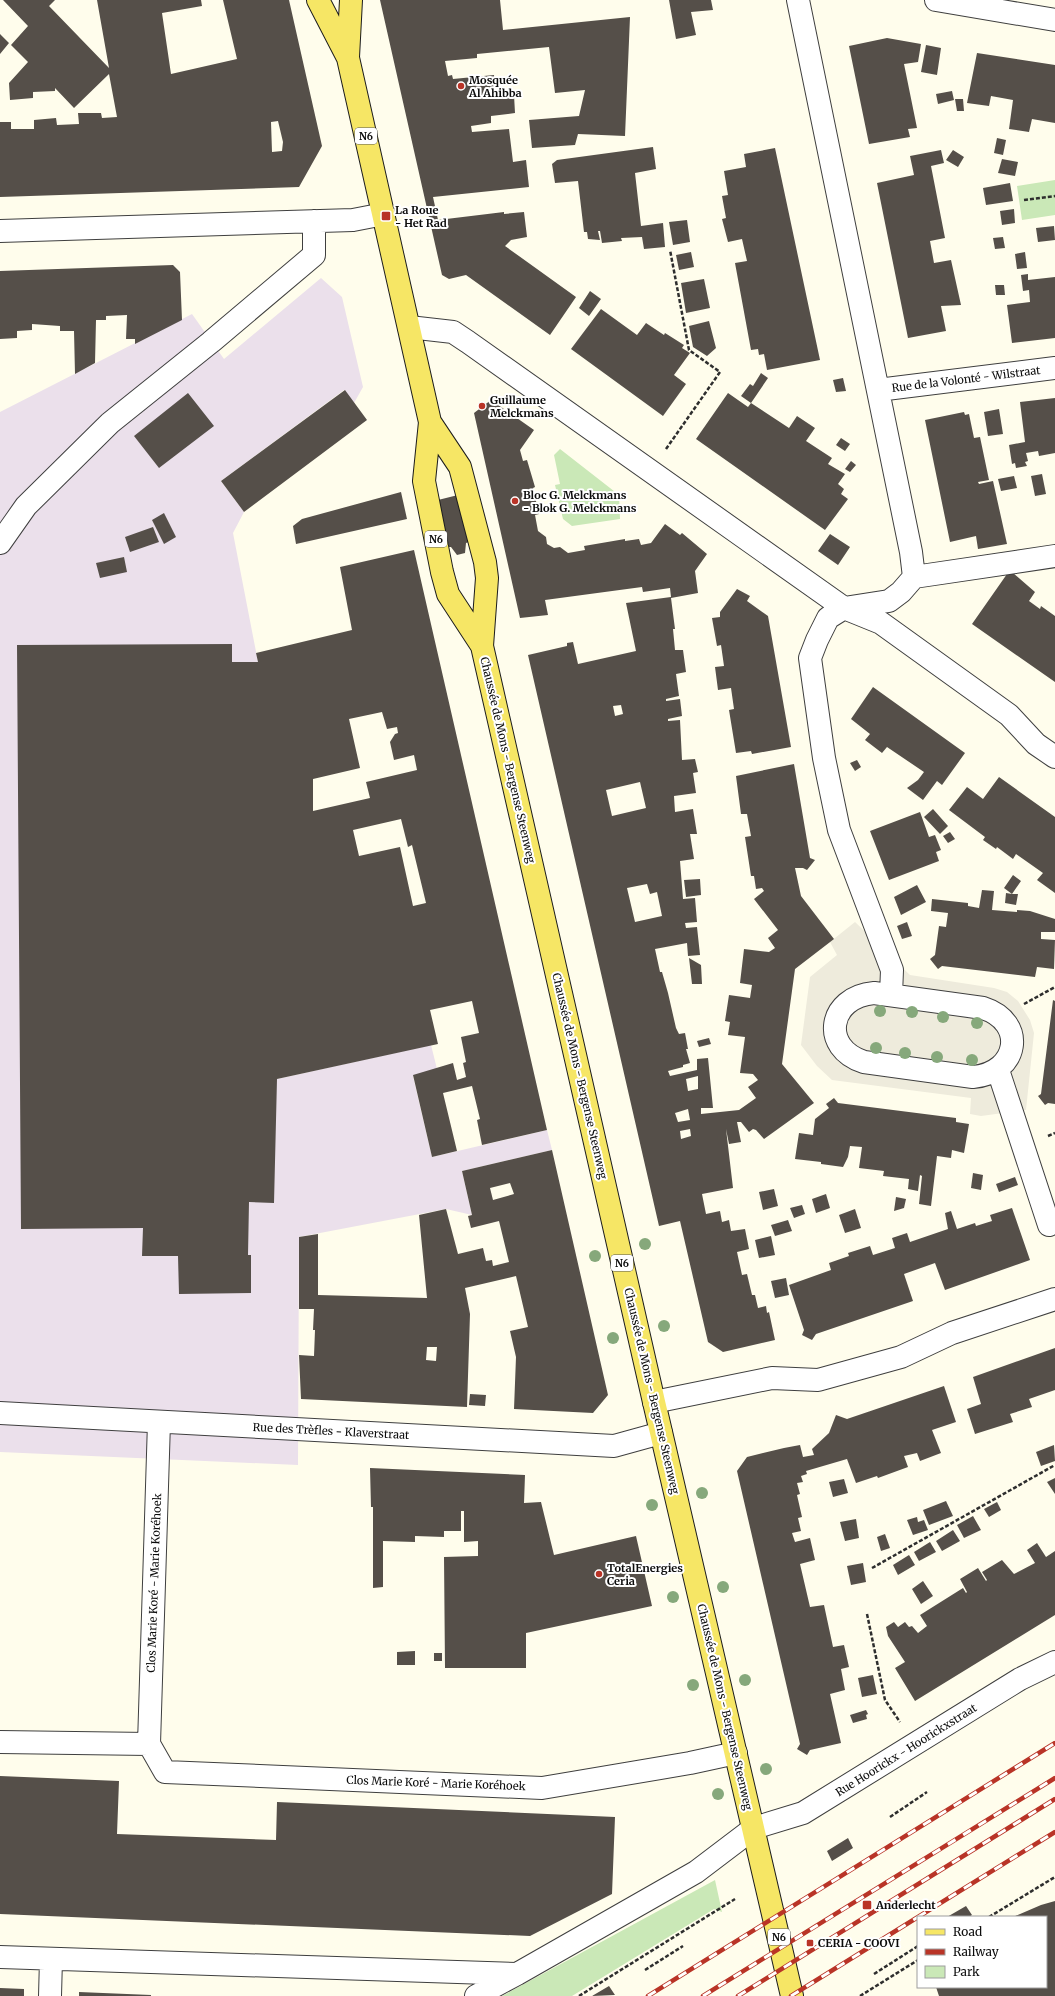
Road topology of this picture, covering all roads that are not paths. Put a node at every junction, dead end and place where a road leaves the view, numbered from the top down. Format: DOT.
graph roads {
  1 [pos="318,0"];
  2 [pos="351,0"];
  3 [pos="798,0"];
  4 [pos="936,0"];
  5 [pos="1055,20"];
  6 [pos="348,58"];
  7 [pos="384,214"];
  8 [pos="314,221"];
  9 [pos="0,231"];
  10 [pos="409,327"];
  11 [pos="1055,368"];
  12 [pos="878,390"];
  13 [pos="430,422"];
  14 [pos="0,543"];
  15 [pos="1055,556"];
  16 [pos="914,577"];
  17 [pos="844,608"];
  18 [pos="482,646"];
  19 [pos="1055,757"];
  20 [pos="891,995"];
  21 [pos="998,1070"];
  22 [pos="1049,1225"];
  23 [pos="1055,1299"];
  24 [pos="654,1402"];
  25 [pos="0,1413"];
  26 [pos="159,1422"];
  27 [pos="661,1433"];
  28 [pos="1055,1662"];
  29 [pos="0,1742"];
  30 [pos="149,1744"];
  31 [pos="736,1753"];
  32 [pos="754,1828"];
  33 [pos="0,1957"];
  34 [pos="51,1959"];
  35 [pos="517,1974"];
  36 [pos="50,1996"];
  37 [pos="476,1996"];
  38 [pos="792,1996"];
  1 -- 6 [label="main road, Chaussée de Mons - Bergense Steenweg / N6"];
  2 -- 6 [label="main road, Chaussée de Mons - Bergense Steenweg / N6"];
  3 -- 12 [label="street"];
  4 -- 5 [label="street"];
  6 -- 7 [label="main road, Chaussée de Mons - Bergense Steenweg / N6"];
  7 -- 8 [label="street"];
  7 -- 10 [label="main road, Chaussée de Mons - Bergense Steenweg / N6"];
  8 -- 9 [label="street"];
  8 -- 14 [label="street"];
  10 -- 13 [label="main road, Chaussée de Mons - Bergense Steenweg / N6"];
  10 -- 17 [label="street"];
  11 -- 12 [label="street, Rue de la Volonté - Wilstraat"];
  12 -- 16 [label="street"];
  13 -- 18 [label="main road, Chaussée de Mons - Bergense Steenweg / N6"];
  13 -- 18 [label="main road, Chaussée de Mons - Bergense Steenweg / N6"];
  15 -- 16 [label="street"];
  16 -- 17 [label="street"];
  17 -- 19 [label="street"];
  17 -- 20 [label="street"];
  18 -- 24 [label="main road, Chaussée de Mons - Bergense Steenweg / N6"];
  20 -- 21 [label="street"];
  20 -- 21 [label="street"];
  21 -- 22 [label="street"];
  23 -- 24 [label="street"];
  24 -- 27 [label="main road, Chaussée de Mons - Bergense Steenweg / N6"];
  25 -- 26 [label="street, Rue des Trèfles - Klaverstraat"];
  26 -- 27 [label="street, Rue des Trèfles - Klaverstraat"];
  26 -- 30 [label="street, Clos Marie Koré - Marie Koréhoek"];
  27 -- 31 [label="main road, Chaussée de Mons - Bergense Steenweg / N6"];
  28 -- 32 [label="street, Rue Hoorickx - Hoorickxstraat"];
  29 -- 30 [label="street"];
  30 -- 31 [label="street, Clos Marie Koré - Marie Koréhoek"];
  31 -- 32 [label="main road, Chaussée de Mons - Bergense Steenweg / N6"];
  32 -- 35 [label="street"];
  32 -- 38 [label="main road, Chaussée de Mons - Bergense Steenweg / N6"];
  33 -- 34 [label="street"];
  34 -- 35 [label="street"];
  34 -- 36 [label="street"];
  35 -- 37 [label="street"];
}
